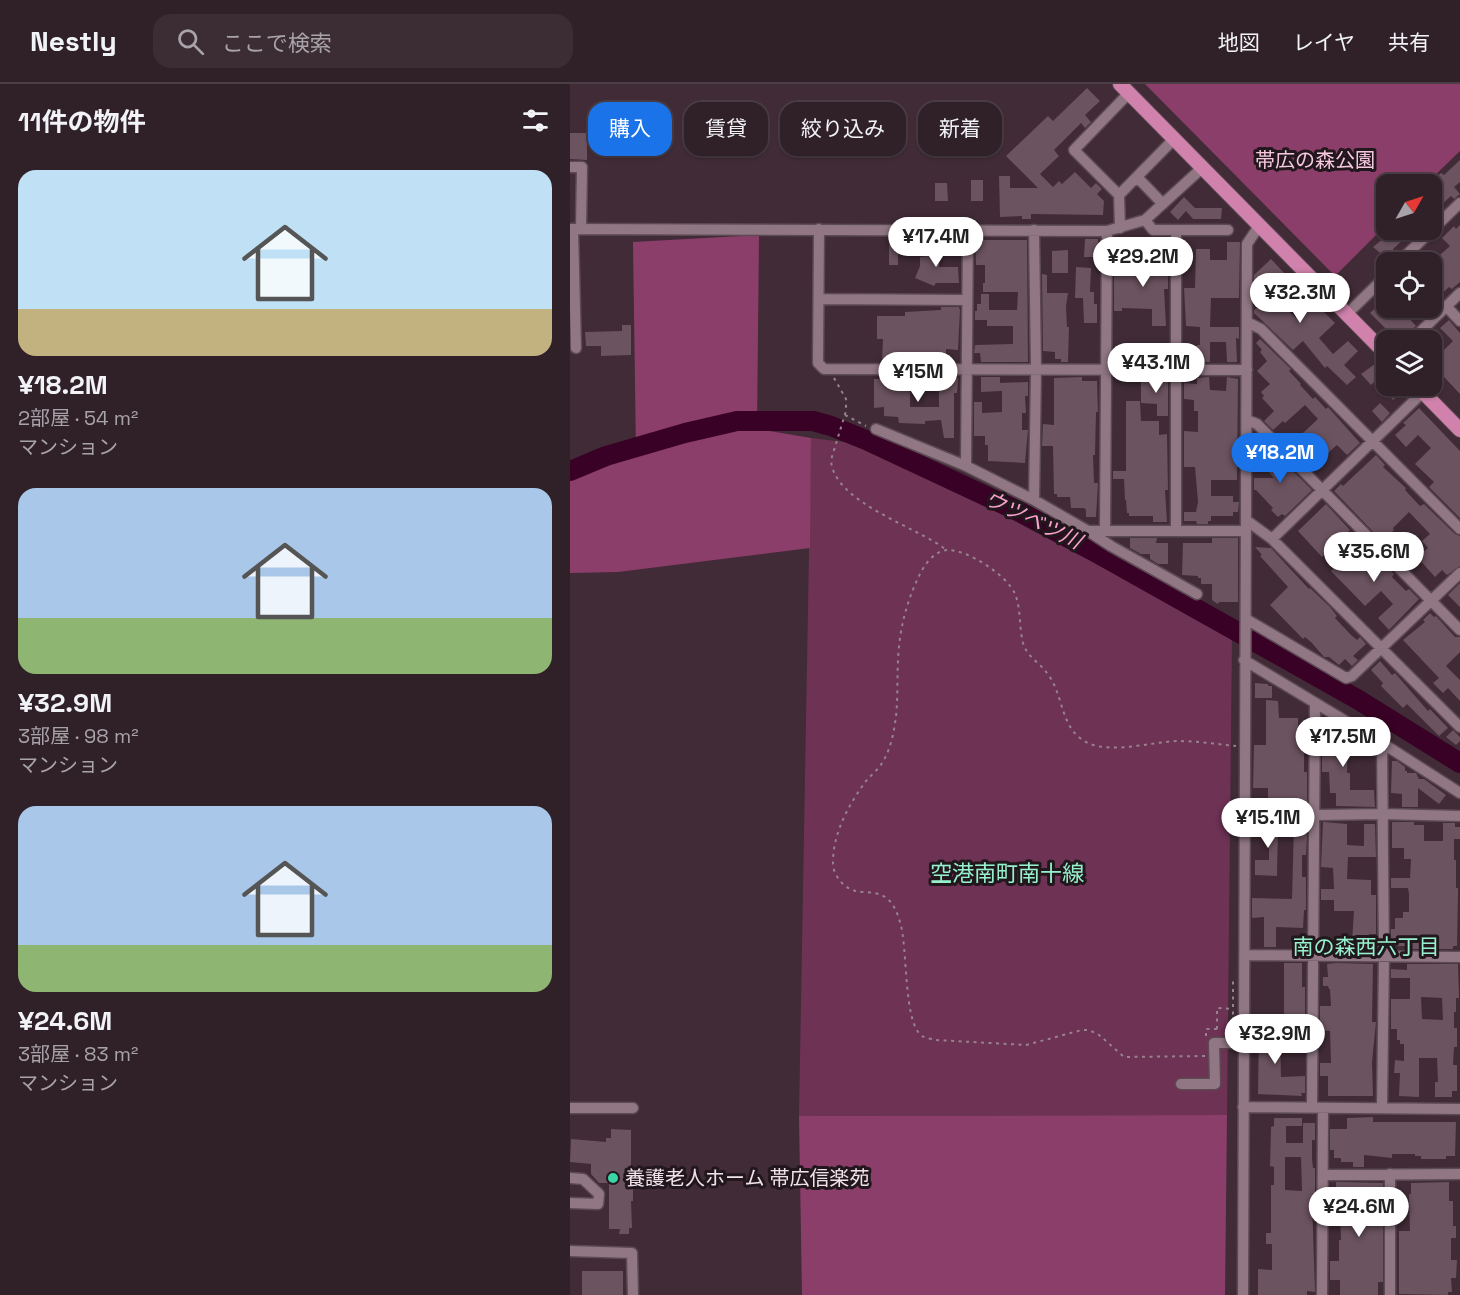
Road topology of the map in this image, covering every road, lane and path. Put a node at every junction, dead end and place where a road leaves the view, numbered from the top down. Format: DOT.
graph roads {
  1 [pos="1124,88"];
  2 [pos="1174,139"];
  3 [pos="570,167"];
  4 [pos="1202,168"];
  5 [pos="1137,177"];
  6 [pos="1119,195"];
  7 [pos="1460,203"];
  8 [pos="1163,204"];
  9 [pos="1145,220"];
  10 [pos="1259,226"];
  11 [pos="1120,228"];
  12 [pos="575,229"];
  13 [pos="819,229"];
  14 [pos="968,229"];
  15 [pos="1034,230"];
  16 [pos="1176,230"];
  17 [pos="1228,230"];
  18 [pos="1107,231"];
  19 [pos="1410,252"];
  20 [pos="1376,286"];
  21 [pos="1460,293"];
  22 [pos="819,299"];
  23 [pos="967,300"];
  24 [pos="1446,306"];
  25 [pos="1347,314"];
  26 [pos="1460,321"];
  27 [pos="1247,322"];
  28 [pos="1422,330"];
  29 [pos="1376,344"];
  30 [pos="576,348"];
  31 [pos="834,369"];
  32 [pos="967,369"];
  33 [pos="1036,369"];
  34 [pos="1105,369"];
  35 [pos="1176,370"];
  36 [pos="1246,370"];
  37 [pos="1414,396"];
  38 [pos="1427,396"];
  39 [pos="844,416"];
  40 [pos="1247,420"];
  41 [pos="876,429"];
  42 [pos="1460,430"];
  43 [pos="1372,443"];
  44 [pos="966,466"];
  45 [pos="1323,491"];
  46 [pos="1034,500"];
  47 [pos="1246,525"];
  48 [pos="1460,529"];
  49 [pos="1088,531"];
  50 [pos="1105,531"];
  51 [pos="1176,531"];
  52 [pos="1272,539"];
  53 [pos="946,550"];
  54 [pos="1460,573"];
  55 [pos="1197,594"];
  56 [pos="1432,601"];
  57 [pos="1246,622"];
  58 [pos="1460,630"];
  59 [pos="1381,648"];
  60 [pos="1244,660"];
  61 [pos="1315,704"];
  62 [pos="1460,728"];
  63 [pos="1382,743"];
  64 [pos="1245,747"];
  65 [pos="1460,793"];
  66 [pos="1383,814"];
  67 [pos="1245,816"];
  68 [pos="1314,816"];
  69 [pos="1460,816"];
  70 [pos="1312,955"];
  71 [pos="1245,956"];
  72 [pos="1384,956"];
  73 [pos="1460,957"];
  74 [pos="1232,1009"];
  75 [pos="1216,1029"];
  76 [pos="1217,1037"];
  77 [pos="1206,1038"];
  78 [pos="1244,1043"];
  79 [pos="1206,1056"];
  80 [pos="1181,1084"];
  81 [pos="1243,1107"];
  82 [pos="570,1108"];
  83 [pos="633,1108"];
  84 [pos="1317,1108"];
  85 [pos="1382,1108"];
  86 [pos="1460,1109"];
  87 [pos="1390,1174"];
  88 [pos="1460,1174"];
  89 [pos="1323,1175"];
  90 [pos="570,1178"];
  91 [pos="570,1203"];
  92 [pos="570,1251"];
  93 [pos="633,1295"];
  94 [pos="1243,1295"];
  95 [pos="1322,1295"];
  96 [pos="1390,1295"];
  1 -- 2 [label="main road"];
  1 -- 6 [label="street"];
  2 -- 4 [label="main road"];
  2 -- 5 [label="street"];
  3 -- 12 [label="street"];
  4 -- 8 [label="street"];
  4 -- 10 [label="main road"];
  5 -- 6 [label="street"];
  5 -- 8 [label="street"];
  6 -- 11 [label="street"];
  7 -- 19 [label="street"];
  8 -- 9 [label="street"];
  9 -- 11 [label="street"];
  9 -- 16 [label="street"];
  10 -- 25 [label="main road"];
  10 -- 27 [label="street"];
  11 -- 18 [label="street"];
  12 -- 13 [label="street"];
  12 -- 30 [label="street"];
  13 -- 14 [label="street"];
  13 -- 22 [label="street"];
  14 -- 15 [label="street"];
  14 -- 23 [label="street"];
  15 -- 18 [label="street"];
  15 -- 33 [label="street"];
  16 -- 17 [label="street"];
  16 -- 35 [label="street"];
  18 -- 34 [label="street"];
  20 -- 25 [label="street"];
  21 -- 24 [label="street"];
  22 -- 23 [label="street"];
  22 -- 31 [label="street"];
  23 -- 32 [label="street"];
  24 -- 26 [label="street"];
  24 -- 28 [label="street"];
  25 -- 29 [label="main road"];
  27 -- 36 [label="street"];
  27 -- 43 [label="street"];
  31 -- 32 [label="street"];
  31 -- 39 [label="path"];
  32 -- 33 [label="street"];
  32 -- 44 [label="street"];
  33 -- 34 [label="street"];
  33 -- 46 [label="street"];
  34 -- 35 [label="street"];
  34 -- 50 [label="street"];
  35 -- 36 [label="street"];
  35 -- 51 [label="street"];
  36 -- 40 [label="street"];
  37 -- 43 [label="street"];
  38 -- 42 [label="main road"];
  39 -- 41 [label="path"];
  39 -- 53 [label="path"];
  40 -- 45 [label="street"];
  40 -- 47 [label="street"];
  41 -- 44 [label="street"];
  43 -- 45 [label="street"];
  43 -- 48 [label="street"];
  44 -- 46 [label="street"];
  45 -- 52 [label="street"];
  45 -- 56 [label="street"];
  46 -- 49 [label="street"];
  47 -- 51 [label="street"];
  47 -- 52 [label="street"];
  47 -- 57 [label="street"];
  49 -- 50 [label="street"];
  49 -- 55 [label="street"];
  50 -- 51 [label="street"];
  52 -- 59 [label="street"];
  53 -- 64 [label="path"];
  53 -- 79 [label="path"];
  54 -- 56 [label="street"];
  56 -- 58 [label="street"];
  56 -- 59 [label="street"];
  57 -- 59 [label="street"];
  57 -- 60 [label="street"];
  59 -- 62 [label="street"];
  60 -- 61 [label="street"];
  60 -- 64 [label="street"];
  61 -- 63 [label="street"];
  61 -- 68 [label="street"];
  63 -- 65 [label="street"];
  63 -- 66 [label="street"];
  64 -- 67 [label="street"];
  66 -- 68 [label="street"];
  66 -- 69 [label="street"];
  66 -- 72 [label="street"];
  67 -- 68 [label="street"];
  67 -- 71 [label="street"];
  68 -- 70 [label="street"];
  70 -- 71 [label="street"];
  70 -- 72 [label="street"];
  70 -- 84 [label="street"];
  71 -- 78 [label="street"];
  72 -- 73 [label="street"];
  72 -- 85 [label="street"];
  74 -- 75 [label="path"];
  75 -- 76 [label="path"];
  75 -- 77 [label="path"];
  78 -- 80 [label="street"];
  78 -- 81 [label="street"];
  81 -- 84 [label="street"];
  81 -- 94 [label="street"];
  82 -- 83 [label="street"];
  84 -- 85 [label="street"];
  84 -- 89 [label="street"];
  85 -- 86 [label="street"];
  87 -- 88 [label="street"];
  87 -- 89 [label="street"];
  87 -- 96 [label="street"];
  89 -- 95 [label="street"];
  90 -- 91 [label="street"];
  92 -- 93 [label="street"];
}
